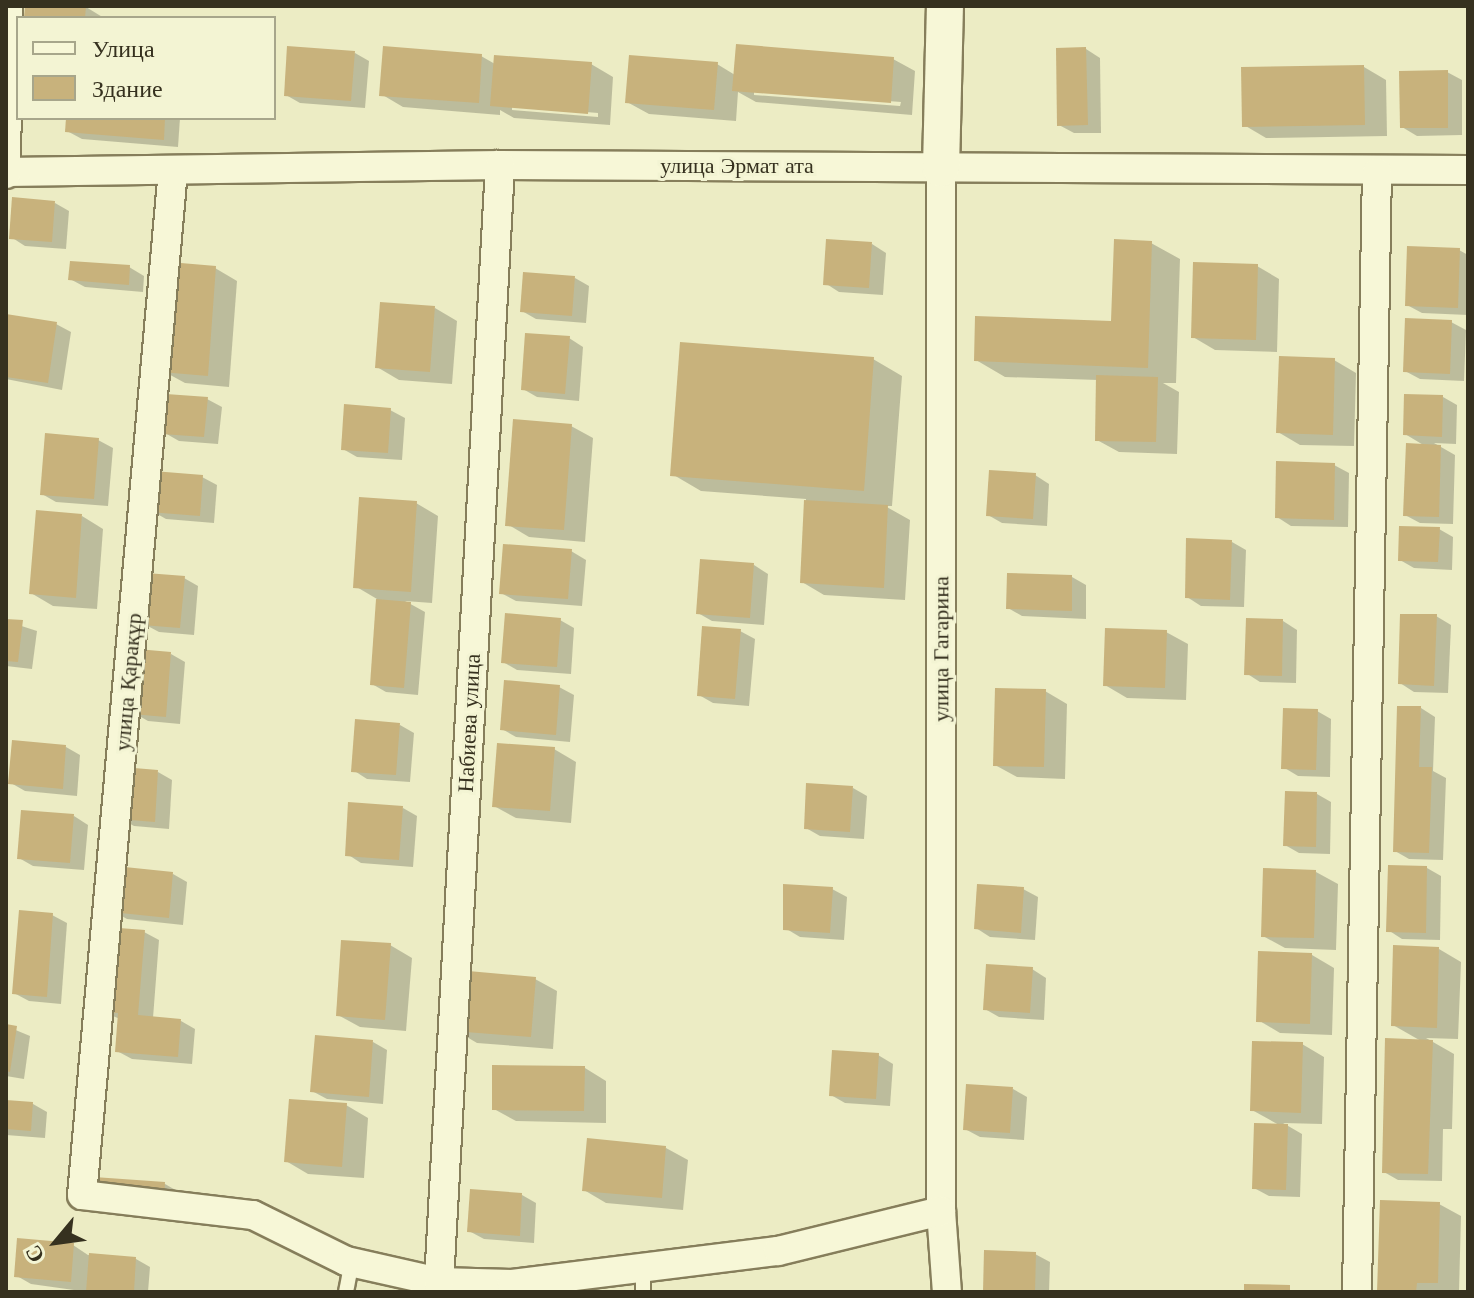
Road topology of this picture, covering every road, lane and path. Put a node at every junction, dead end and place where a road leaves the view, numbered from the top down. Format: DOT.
graph roads {
  1 [pos="8,6"];
  2 [pos="945,6"];
  3 [pos="500,165"];
  4 [pos="941,168"];
  5 [pos="173,170"];
  6 [pos="1468,170"];
  7 [pos="1377,172"];
  8 [pos="6,173"];
  9 [pos="941,1211"];
  10 [pos="352,1262"];
  11 [pos="643,1280"];
  12 [pos="439,1282"];
  13 [pos="346,1292"];
  14 [pos="947,1292"];
  15 [pos="1357,1292"];
  1 -- 8 [label="street"];
  2 -- 4 [label="street, улица Гагарина"];
  3 -- 4 [label="street, улица Эрмат ата"];
  3 -- 5 [label="street, улица Эрмат ата"];
  3 -- 12 [label="street, Набиева улица"];
  4 -- 7 [label="street, улица Эрмат ата"];
  4 -- 9 [label="street, улица Гагарина"];
  5 -- 8 [label="street, улица Эрмат ата"];
  5 -- 10 [label="street, улица Қарақұр"];
  6 -- 7 [label="street, улица Эрмат ата"];
  7 -- 15 [label="street"];
  9 -- 11 [label="street"];
  9 -- 14 [label="street, улица Гагарина"];
  10 -- 12 [label="street"];
  10 -- 13 [label="lane"];
  11 -- 12 [label="street"];
}
